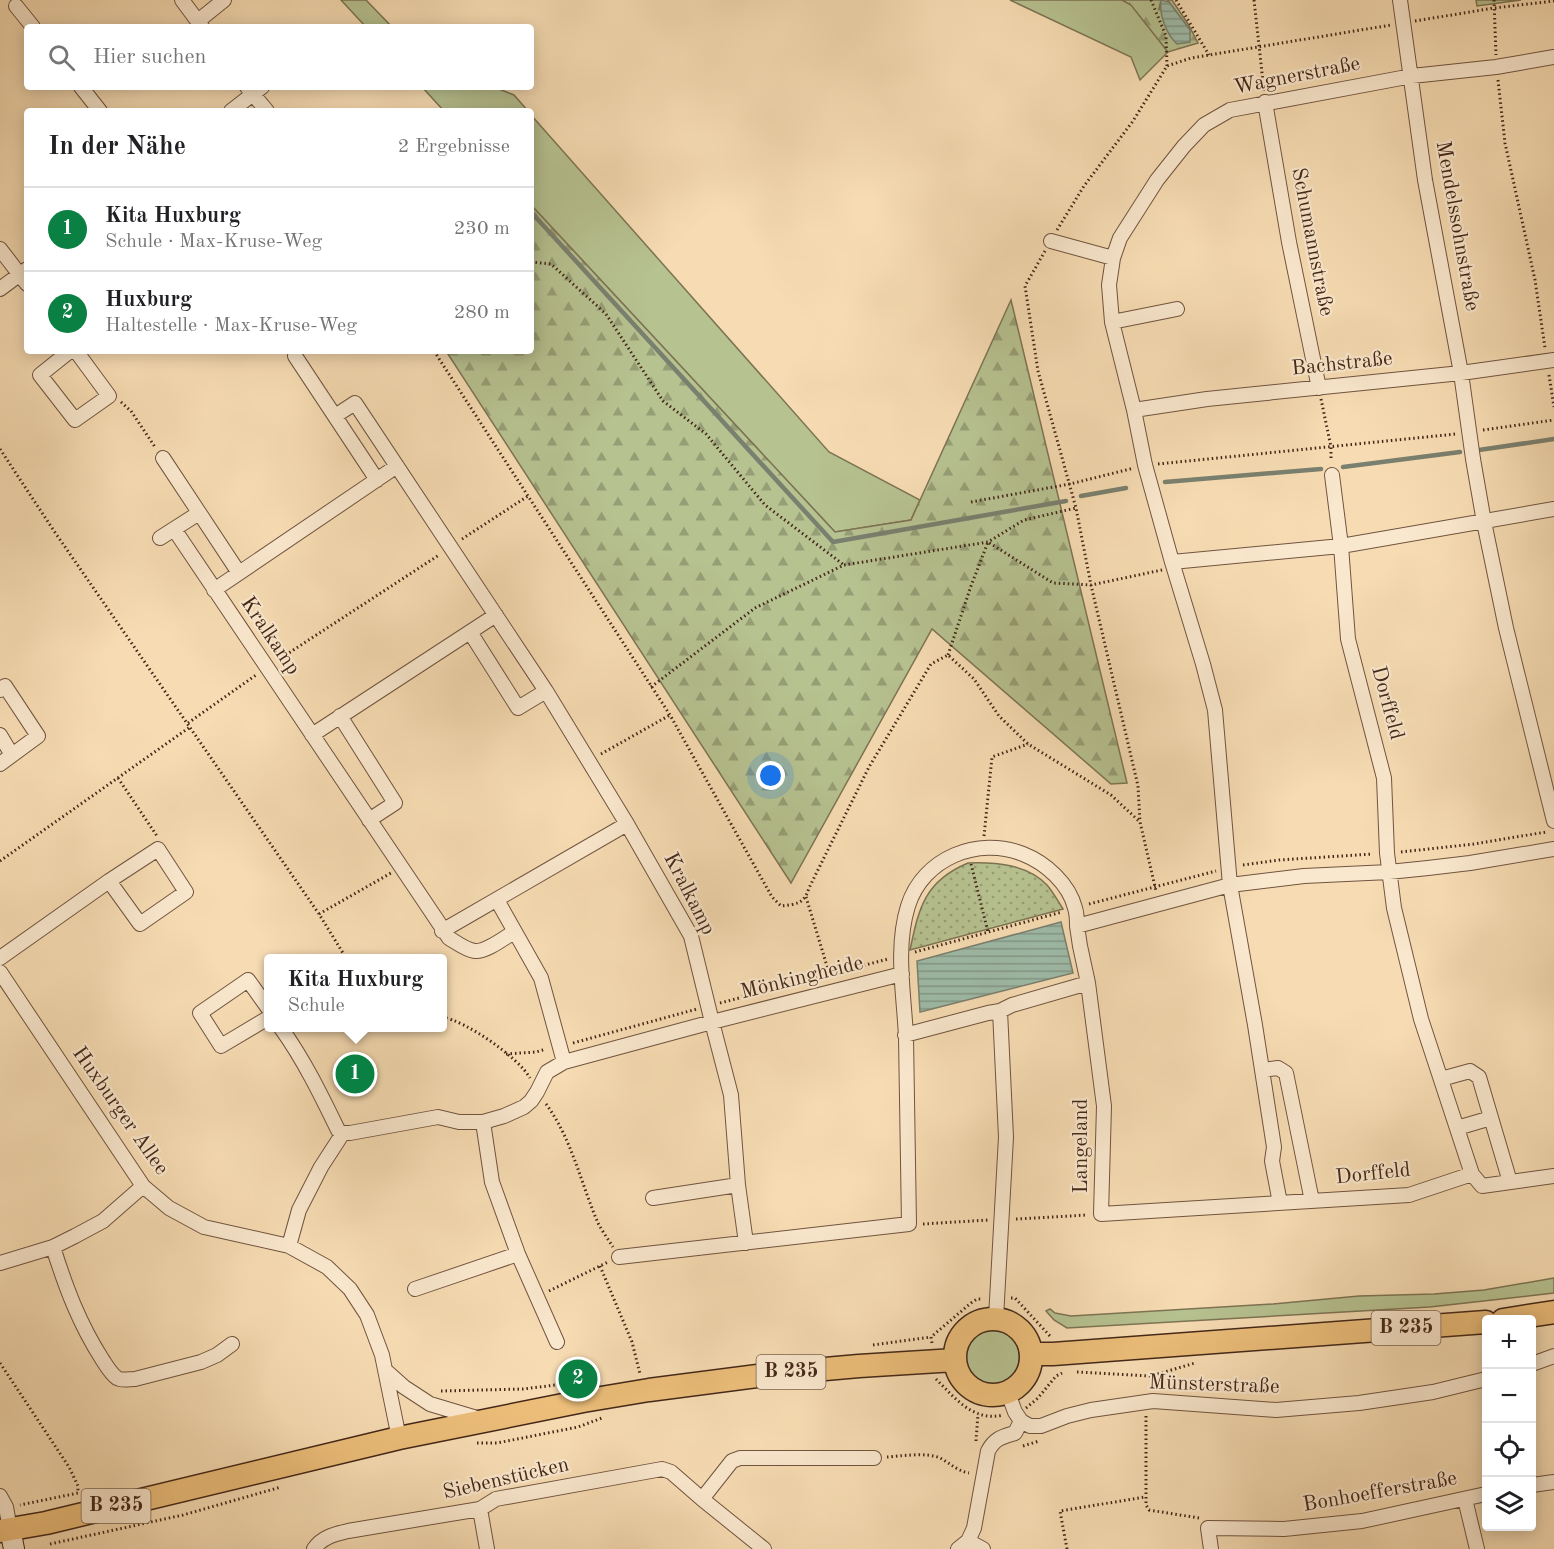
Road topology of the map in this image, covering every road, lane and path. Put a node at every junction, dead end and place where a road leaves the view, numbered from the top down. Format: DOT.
graph roads {
  1 [pos="182,0"];
  2 [pos="224,0"];
  3 [pos="1151,0"];
  4 [pos="1176,0"];
  5 [pos="1254,0"];
  6 [pos="1400,0"];
  7 [pos="1494,0"];
  8 [pos="1554,1"];
  9 [pos="16,6"];
  10 [pos="1494,8"];
  11 [pos="1403,23"];
  12 [pos="31,24"];
  13 [pos="200,24"];
  14 [pos="1258,47"];
  15 [pos="1209,56"];
  16 [pos="1554,57"];
  17 [pos="1496,58"];
  18 [pos="1167,66"];
  19 [pos="1497,72"];
  20 [pos="1412,76"];
  21 [pos="83,90"];
  22 [pos="253,90"];
  23 [pos="255,90"];
  24 [pos="1265,102"];
  25 [pos="98,108"];
  26 [pos="234,108"];
  27 [pos="265,108"];
  28 [pos="1050,241"];
  29 [pos="0,249"];
  30 [pos="1113,258"];
  31 [pos="534,262"];
  32 [pos="24,274"];
  33 [pos="24,276"];
  34 [pos="0,289"];
  35 [pos="1177,309"];
  36 [pos="1112,322"];
  37 [pos="66,354"];
  38 [pos="78,354"];
  39 [pos="436,354"];
  40 [pos="295,356"];
  41 [pos="1549,359"];
  42 [pos="1461,373"];
  43 [pos="1319,388"];
  44 [pos="109,396"];
  45 [pos="1554,407"];
  46 [pos="1134,410"];
  47 [pos="335,416"];
  48 [pos="1554,420"];
  49 [pos="1470,432"];
  50 [pos="1331,447"];
  51 [pos="0,449"];
  52 [pos="163,458"];
  53 [pos="1145,465"];
  54 [pos="398,466"];
  55 [pos="1332,475"];
  56 [pos="377,480"];
  57 [pos="1070,484"];
  58 [pos="528,496"];
  59 [pos="971,502"];
  60 [pos="1076,508"];
  61 [pos="1554,509"];
  62 [pos="199,513"];
  63 [pos="1484,522"];
  64 [pos="174,529"];
  65 [pos="160,538"];
  66 [pos="988,542"];
  67 [pos="1341,546"];
  68 [pos="450,547"];
  69 [pos="844,565"];
  70 [pos="1173,565"];
  71 [pos="239,573"];
  72 [pos="1091,585"];
  73 [pos="214,590"];
  74 [pos="496,615"];
  75 [pos="470,632"];
  76 [pos="948,655"];
  77 [pos="266,668"];
  78 [pos="651,687"];
  79 [pos="0,690"];
  80 [pos="546,691"];
  81 [pos="670,715"];
  82 [pos="340,717"];
  83 [pos="189,726"];
  84 [pos="0,735"];
  85 [pos="312,735"];
  86 [pos="1028,744"];
  87 [pos="12,755"];
  88 [pos="589,761"];
  89 [pos="0,764"];
  90 [pos="118,778"];
  91 [pos="369,820"];
  92 [pos="1554,821"];
  93 [pos="1140,822"];
  94 [pos="627,824"];
  95 [pos="1554,831"];
  96 [pos="983,847"];
  97 [pos="158,849"];
  98 [pos="1554,849"];
  99 [pos="968,850"];
  100 [pos="1387,853"];
  101 [pos="0,861"];
  102 [pos="400,867"];
  103 [pos="1228,867"];
  104 [pos="1389,872"];
  105 [pos="109,881"];
  106 [pos="1230,885"];
  107 [pos="1155,888"];
  108 [pos="806,897"];
  109 [pos="497,900"];
  110 [pos="1159,905"];
  111 [pos="1075,908"];
  112 [pos="319,914"];
  113 [pos="1077,926"];
  114 [pos="442,930"];
  115 [pos="988,932"];
  116 [pos="514,933"];
  117 [pos="344,954"];
  118 [pos="902,956"];
  119 [pos="0,958"];
  120 [pos="0,972"];
  121 [pos="902,974"];
  122 [pos="830,975"];
  123 [pos="1088,983"];
  124 [pos="834,992"];
  125 [pos="264,1002"];
  126 [pos="708,1006"];
  127 [pos="1000,1011"];
  128 [pos="447,1018"];
  129 [pos="264,1020"];
  130 [pos="712,1022"];
  131 [pos="284,1032"];
  132 [pos="906,1035"];
  133 [pos="560,1046"];
  134 [pos="506,1053"];
  135 [pos="564,1062"];
  136 [pos="1262,1070"];
  137 [pos="1441,1079"];
  138 [pos="537,1092"];
  139 [pos="1491,1118"];
  140 [pos="483,1122"];
  141 [pos="1457,1128"];
  142 [pos="343,1133"];
  143 [pos="1300,1142"];
  144 [pos="1274,1147"];
  145 [pos="1472,1174"];
  146 [pos="1554,1176"];
  147 [pos="1510,1182"];
  148 [pos="738,1185"];
  149 [pos="143,1186"];
  150 [pos="654,1198"];
  151 [pos="1312,1201"];
  152 [pos="1280,1203"];
  153 [pos="1197,1208"];
  154 [pos="1101,1214"];
  155 [pos="1001,1219"];
  156 [pos="909,1224"];
  157 [pos="746,1243"];
  158 [pos="289,1246"];
  159 [pos="54,1247"];
  160 [pos="518,1254"];
  161 [pos="619,1257"];
  162 [pos="0,1263"];
  163 [pos="600,1266"];
  164 [pos="415,1289"];
  165 [pos="537,1297"];
  166 [pos="1011,1298"];
  167 [pos="984,1299"];
  168 [pos="1554,1312"];
  169 [pos="1535,1315"];
  170 [pos="996,1318"];
  171 [pos="1482,1322"];
  172 [pos="931,1337"];
  173 [pos="557,1342"];
  174 [pos="232,1344"];
  175 [pos="932,1344"];
  176 [pos="862,1347"];
  177 [pos="1554,1356"];
  178 [pos="955,1360"];
  179 [pos="1200,1362"];
  180 [pos="0,1363"];
  181 [pos="1536,1363"];
  182 [pos="1052,1364"];
  183 [pos="385,1370"];
  184 [pos="1077,1372"];
  185 [pos="640,1374"];
  186 [pos="936,1379"];
  187 [pos="1482,1380"];
  188 [pos="1008,1392"];
  189 [pos="1153,1401"];
  190 [pos="1027,1407"];
  191 [pos="611,1413"];
  192 [pos="1004,1415"];
  193 [pos="484,1420"];
  194 [pos="1021,1421"];
  195 [pos="399,1438"];
  196 [pos="467,1443"];
  197 [pos="874,1458"];
  198 [pos="984,1473"];
  199 [pos="1554,1482"];
  200 [pos="1536,1484"];
  201 [pos="282,1487"];
  202 [pos="1482,1495"];
  203 [pos="0,1496"];
  204 [pos="1145,1497"];
  205 [pos="702,1499"];
  206 [pos="1465,1499"];
  207 [pos="28,1504"];
  208 [pos="480,1509"];
  209 [pos="1206,1526"];
  210 [pos="8,1536"];
  211 [pos="963,1545"];
  212 [pos="50,1549"];
  213 [pos="314,1549"];
  214 [pos="487,1549"];
  215 [pos="764,1549"];
  216 [pos="983,1549"];
  217 [pos="1067,1549"];
  218 [pos="1211,1549"];
  219 [pos="1477,1549"];
  1 -- 13 [label="street"];
  2 -- 13 [label="street"];
  3 -- 18 [label="path"];
  4 -- 15 [label="path"];
  5 -- 14 [label="path"];
  6 -- 11 [label="street, Mendelssohnstraße"];
  7 -- 10 [label="path"];
  8 -- 10 [label="path"];
  9 -- 12 [label="street"];
  10 -- 11 [label="path"];
  10 -- 17 [label="path"];
  11 -- 14 [label="path"];
  11 -- 20 [label="street, Mendelssohnstraße"];
  14 -- 15 [label="path"];
  14 -- 24 [label="path"];
  15 -- 18 [label="path"];
  16 -- 20 [label="street, Wagnerstraße"];
  18 -- 28 [label="path"];
  19 -- 41 [label="path"];
  20 -- 24 [label="street, Wagnerstraße"];
  20 -- 42 [label="street, Mendelssohnstraße"];
  21 -- 25 [label="street"];
  22 -- 26 [label="street"];
  23 -- 27 [label="street"];
  24 -- 30 [label="street, Wagnerstraße"];
  24 -- 43 [label="street, Schumannstraße"];
  28 -- 30 [label="street"];
  28 -- 57 [label="path"];
  29 -- 32 [label="street"];
  30 -- 36 [label="street, Wagnerstraße"];
  31 -- 69 [label="path"];
  33 -- 34 [label="street"];
  35 -- 36 [label="street"];
  36 -- 46 [label="street, Wagnerstraße"];
  37 -- 44 [label="street"];
  38 -- 44 [label="street"];
  39 -- 58 [label="path"];
  40 -- 47 [label="street"];
  41 -- 42 [label="street, Bachstraße"];
  41 -- 45 [label="path"];
  42 -- 43 [label="street, Bachstraße"];
  42 -- 49 [label="street, Mendelssohnstraße"];
  43 -- 46 [label="street, Bachstraße"];
  43 -- 50 [label="path"];
  44 -- 52 [label="path"];
  46 -- 53 [label="street, Wagnerstraße"];
  47 -- 54 [label="street, Kralkamp"];
  47 -- 56 [label="street"];
  48 -- 49 [label="path"];
  49 -- 50 [label="path"];
  49 -- 63 [label="street, Mendelssohnstraße"];
  50 -- 53 [label="path"];
  50 -- 55 [label="path"];
  51 -- 83 [label="path"];
  52 -- 62 [label="street, Kralkamp"];
  53 -- 57 [label="path"];
  53 -- 70 [label="street, Wagnerstraße"];
  54 -- 56 [label="street, Kralkamp"];
  54 -- 68 [label="street, Kralkamp"];
  55 -- 67 [label="street, Dorffeld"];
  56 -- 71 [label="street, Kralkamp"];
  57 -- 59 [label="path"];
  57 -- 60 [label="path"];
  58 -- 68 [label="path"];
  58 -- 78 [label="path"];
  60 -- 66 [label="path"];
  60 -- 72 [label="path"];
  61 -- 63 [label="street"];
  62 -- 64 [label="street"];
  62 -- 71 [label="street, Kralkamp"];
  63 -- 67 [label="street"];
  63 -- 92 [label="street"];
  64 -- 65 [label="street"];
  64 -- 73 [label="street, Kralkamp"];
  66 -- 69 [label="path"];
  66 -- 72 [label="path"];
  66 -- 76 [label="path"];
  67 -- 70 [label="street"];
  67 -- 100 [label="street, Dorffeld"];
  68 -- 74 [label="street, Kralkamp"];
  68 -- 77 [label="path"];
  69 -- 78 [label="path"];
  70 -- 72 [label="path"];
  70 -- 103 [label="street"];
  71 -- 73 [label="street, Kralkamp"];
  72 -- 93 [label="path"];
  73 -- 77 [label="street, Kralkamp"];
  74 -- 75 [label="street"];
  74 -- 80 [label="street, Kralkamp"];
  75 -- 80 [label="street"];
  75 -- 82 [label="street"];
  76 -- 86 [label="path"];
  76 -- 108 [label="path"];
  77 -- 83 [label="path"];
  77 -- 85 [label="street, Kralkamp"];
  78 -- 81 [label="path"];
  79 -- 87 [label="street"];
  80 -- 88 [label="street, Kralkamp"];
  81 -- 88 [label="path"];
  81 -- 108 [label="path"];
  82 -- 85 [label="street"];
  82 -- 91 [label="street"];
  83 -- 90 [label="path"];
  83 -- 112 [label="path"];
  84 -- 87 [label="street"];
  85 -- 91 [label="street, Kralkamp"];
  86 -- 93 [label="path"];
  86 -- 96 [label="path"];
  87 -- 89 [label="street"];
  88 -- 94 [label="street, Kralkamp"];
  90 -- 97 [label="path"];
  90 -- 101 [label="path"];
  91 -- 102 [label="street, Kralkamp"];
  93 -- 107 [label="path"];
  94 -- 109 [label="street"];
  94 -- 126 [label="street, Kralkamp"];
  95 -- 100 [label="path"];
  96 -- 99 [label="street, Langeland"];
  96 -- 111 [label="street, Langeland"];
  97 -- 105 [label="street"];
  97 -- 105 [label="street"];
  98 -- 104 [label="street"];
  99 -- 115 [label="path"];
  99 -- 118 [label="street, Langeland"];
  100 -- 103 [label="path"];
  100 -- 104 [label="street, Dorffeld"];
  102 -- 112 [label="path"];
  102 -- 114 [label="street, Kralkamp"];
  103 -- 106 [label="street"];
  103 -- 107 [label="path"];
  104 -- 106 [label="street"];
  104 -- 137 [label="street, Dorffeld"];
  105 -- 119 [label="street"];
  106 -- 110 [label="street"];
  106 -- 136 [label="street"];
  107 -- 110 [label="path"];
  107 -- 111 [label="path"];
  108 -- 122 [label="path"];
  109 -- 114 [label="street"];
  109 -- 116 [label="street"];
  110 -- 113 [label="street"];
  111 -- 113 [label="street, Langeland"];
  111 -- 115 [label="path"];
  112 -- 117 [label="path"];
  113 -- 123 [label="street, Langeland"];
  114 -- 116 [label="street, Kralkamp"];
  115 -- 118 [label="path"];
  116 -- 133 [label="street"];
  118 -- 121 [label="street, Langeland"];
  118 -- 122 [label="path"];
  120 -- 149 [label="street, Huxburger Allee"];
  121 -- 124 [label="street, Mönkingheide"];
  121 -- 132 [label="street, Langeland"];
  122 -- 124 [label="path"];
  122 -- 126 [label="path"];
  123 -- 127 [label="street"];
  123 -- 154 [label="street, Langeland"];
  124 -- 130 [label="street, Mönkingheide"];
  125 -- 129 [label="street"];
  126 -- 130 [label="street, Kralkamp"];
  126 -- 133 [label="path"];
  127 -- 132 [label="street"];
  127 -- 155 [label="street"];
  128 -- 134 [label="path"];
  130 -- 135 [label="street, Mönkingheide"];
  130 -- 148 [label="street"];
  131 -- 142 [label="street"];
  132 -- 156 [label="street, Langeland"];
  133 -- 134 [label="path"];
  133 -- 135 [label="street"];
  134 -- 138 [label="path"];
  135 -- 138 [label="street"];
  136 -- 143 [label="street, Dorffeld"];
  136 -- 144 [label="street"];
  137 -- 139 [label="street"];
  137 -- 141 [label="street, Dorffeld"];
  138 -- 140 [label="street"];
  138 -- 161 [label="path"];
  139 -- 141 [label="street"];
  139 -- 147 [label="street"];
  140 -- 142 [label="street"];
  140 -- 160 [label="street"];
  141 -- 145 [label="street, Dorffeld"];
  142 -- 158 [label="street"];
  143 -- 144 [label="street"];
  143 -- 151 [label="street, Dorffeld"];
  144 -- 152 [label="street"];
  145 -- 147 [label="street"];
  145 -- 151 [label="street, Dorffeld"];
  146 -- 147 [label="street"];
  148 -- 150 [label="street"];
  148 -- 157 [label="street"];
  149 -- 158 [label="street, Huxburger Allee"];
  149 -- 159 [label="street"];
  151 -- 152 [label="street, Dorffeld"];
  152 -- 153 [label="street, Dorffeld"];
  153 -- 154 [label="street, Langeland"];
  154 -- 155 [label="path"];
  155 -- 156 [label="path"];
  155 -- 170 [label="street"];
  156 -- 157 [label="street"];
  157 -- 161 [label="street"];
  158 -- 183 [label="street, Huxburger Allee"];
  159 -- 162 [label="street"];
  159 -- 174 [label="street"];
  160 -- 164 [label="street"];
  160 -- 165 [label="street"];
  161 -- 163 [label="path"];
  163 -- 165 [label="path"];
  163 -- 185 [label="path"];
  165 -- 173 [label="street"];
  166 -- 182 [label="path"];
  167 -- 172 [label="path"];
  168 -- 169 [label="main road"];
  170 -- 178 [label="main road"];
  170 -- 182 [label="main road"];
  171 -- 182 [label="main road, B 235"];
  172 -- 175 [label="path"];
  172 -- 176 [label="path"];
  177 -- 181 [label="street"];
  178 -- 188 [label="main road"];
  178 -- 193 [label="main road, B 235"];
  179 -- 184 [label="path"];
  180 -- 207 [label="path"];
  182 -- 188 [label="main road"];
  182 -- 190 [label="path"];
  183 -- 193 [label="street"];
  183 -- 195 [label="street, Huxburger Allee"];
  186 -- 192 [label="path"];
  187 -- 189 [label="street, Münsterstraße"];
  188 -- 194 [label="street"];
  189 -- 194 [label="street, Münsterstraße"];
  189 -- 204 [label="path"];
  191 -- 196 [label="path"];
  193 -- 195 [label="main road, B 235"];
  194 -- 198 [label="street"];
  195 -- 210 [label="main road, B 235"];
  197 -- 198 [label="path"];
  197 -- 205 [label="street"];
  198 -- 211 [label="street"];
  199 -- 200 [label="street"];
  201 -- 212 [label="path"];
  202 -- 206 [label="street, Bonhoefferstraße"];
  203 -- 210 [label="street"];
  204 -- 209 [label="path"];
  204 -- 217 [label="path"];
  205 -- 208 [label="street, Siebenstücken"];
  205 -- 215 [label="street, Siebenstücken"];
  206 -- 209 [label="street, Bonhoefferstraße"];
  206 -- 219 [label="street"];
  208 -- 213 [label="street, Siebenstücken"];
  208 -- 214 [label="street"];
  209 -- 218 [label="street"];
  211 -- 216 [label="street"];
}
